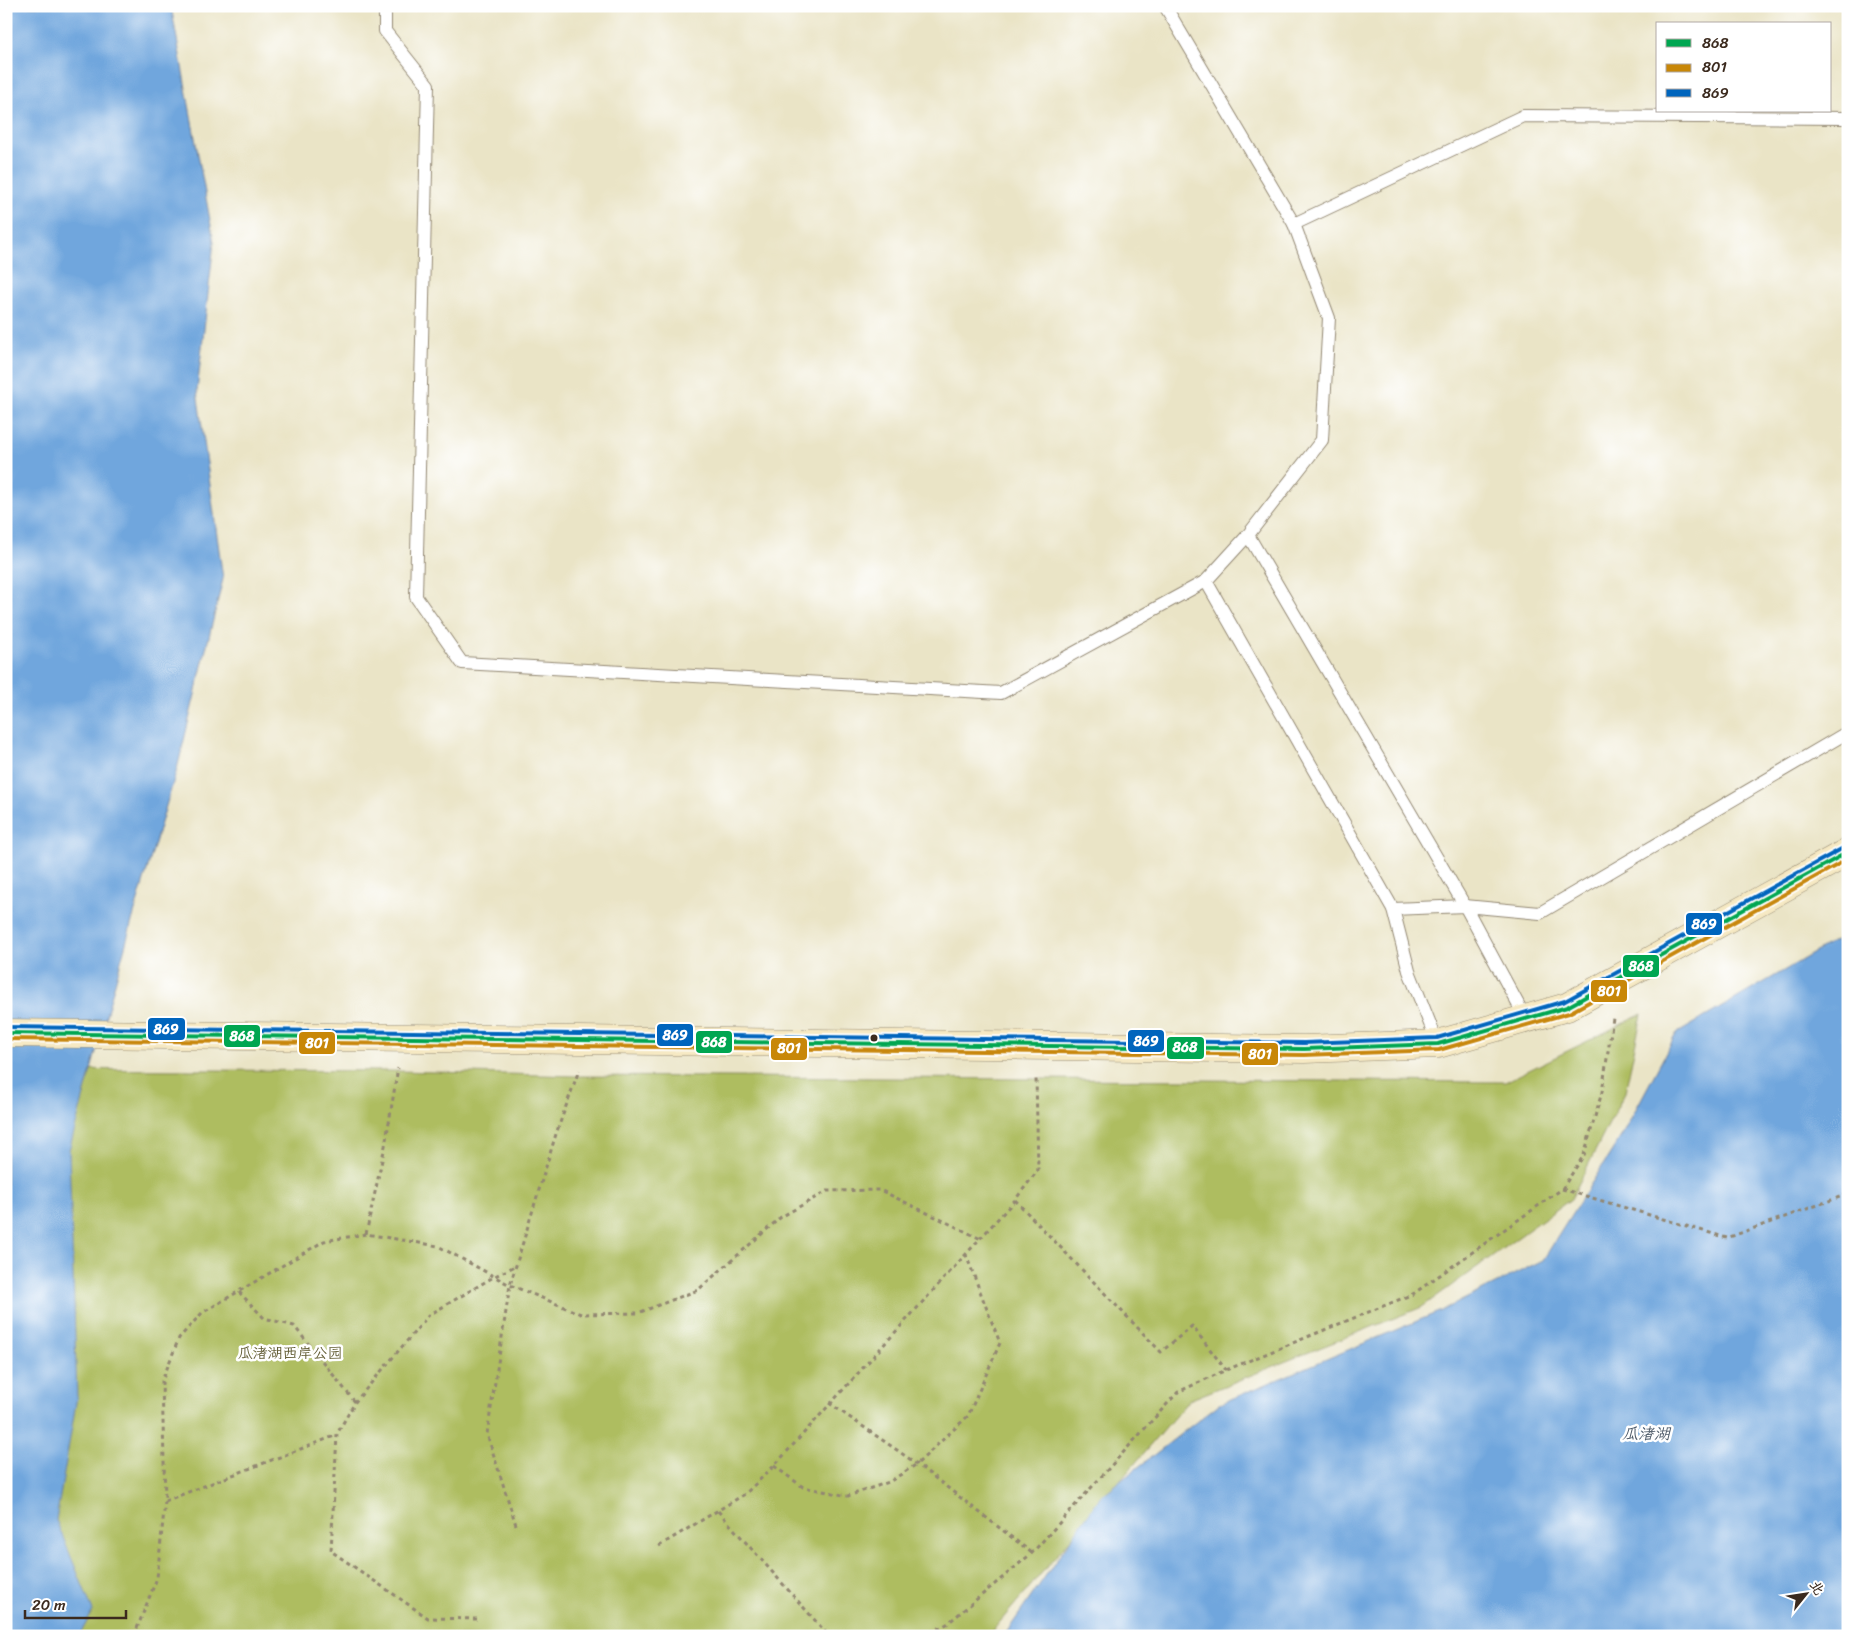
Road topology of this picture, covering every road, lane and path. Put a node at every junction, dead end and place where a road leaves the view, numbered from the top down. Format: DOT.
graph roads {
  1 [pos="385,6"];
  2 [pos="1165,6"];
  3 [pos="1848,118"];
  4 [pos="1294,224"];
  5 [pos="1248,535"];
  6 [pos="1206,581"];
  7 [pos="1848,732"];
  8 [pos="1848,852"];
  9 [pos="1465,906"];
  10 [pos="1393,909"];
  11 [pos="1621,977"];
  12 [pos="1526,1019"];
  13 [pos="6,1033"];
  14 [pos="406,1038"];
  15 [pos="587,1040"];
  16 [pos="1438,1044"];
  17 [pos="1035,1046"];
  18 [pos="1562,1189"];
  19 [pos="1848,1194"];
  20 [pos="1015,1200"];
  21 [pos="366,1234"];
  22 [pos="980,1239"];
  23 [pos="966,1255"];
  24 [pos="517,1265"];
  25 [pos="495,1276"];
  26 [pos="510,1285"];
  27 [pos="239,1292"];
  28 [pos="1226,1370"];
  29 [pos="355,1402"];
  30 [pos="829,1403"];
  31 [pos="337,1434"];
  32 [pos="917,1464"];
  33 [pos="774,1466"];
  34 [pos="165,1501"];
  35 [pos="718,1511"];
  36 [pos="516,1525"];
  37 [pos="659,1546"];
  38 [pos="1032,1553"];
  39 [pos="477,1619"];
  40 [pos="134,1636"];
  41 [pos="828,1636"];
  42 [pos="923,1636"];
  1 -- 6 [label="lane"];
  2 -- 4 [label="lane"];
  3 -- 4 [label="lane"];
  4 -- 5 [label="lane"];
  5 -- 6 [label="lane"];
  5 -- 9 [label="lane"];
  6 -- 10 [label="lane"];
  7 -- 9 [label="lane"];
  8 -- 11 [label="street"];
  9 -- 10 [label="lane"];
  9 -- 12 [label="lane"];
  10 -- 16 [label="lane"];
  11 -- 12 [label="street"];
  11 -- 18 [label="path"];
  12 -- 16 [label="street"];
  13 -- 14 [label="street"];
  14 -- 15 [label="street"];
  14 -- 21 [label="path"];
  15 -- 17 [label="street"];
  15 -- 24 [label="path"];
  16 -- 17 [label="street"];
  17 -- 20 [label="path"];
  18 -- 19 [label="path"];
  18 -- 28 [label="path"];
  20 -- 22 [label="path"];
  20 -- 28 [label="path"];
  21 -- 25 [label="path"];
  21 -- 27 [label="path"];
  22 -- 23 [label="path"];
  22 -- 26 [label="path"];
  23 -- 30 [label="path"];
  23 -- 32 [label="path"];
  24 -- 25 [label="path"];
  24 -- 26 [label="path"];
  25 -- 26 [label="path"];
  25 -- 29 [label="path"];
  26 -- 36 [label="path"];
  27 -- 29 [label="path"];
  27 -- 34 [label="path"];
  28 -- 38 [label="path"];
  29 -- 31 [label="path"];
  30 -- 32 [label="path"];
  30 -- 33 [label="path"];
  31 -- 34 [label="path"];
  31 -- 39 [label="path"];
  32 -- 33 [label="path"];
  32 -- 38 [label="path"];
  33 -- 35 [label="path"];
  34 -- 40 [label="path"];
  35 -- 37 [label="path"];
  35 -- 41 [label="path"];
  38 -- 42 [label="path"];
}
